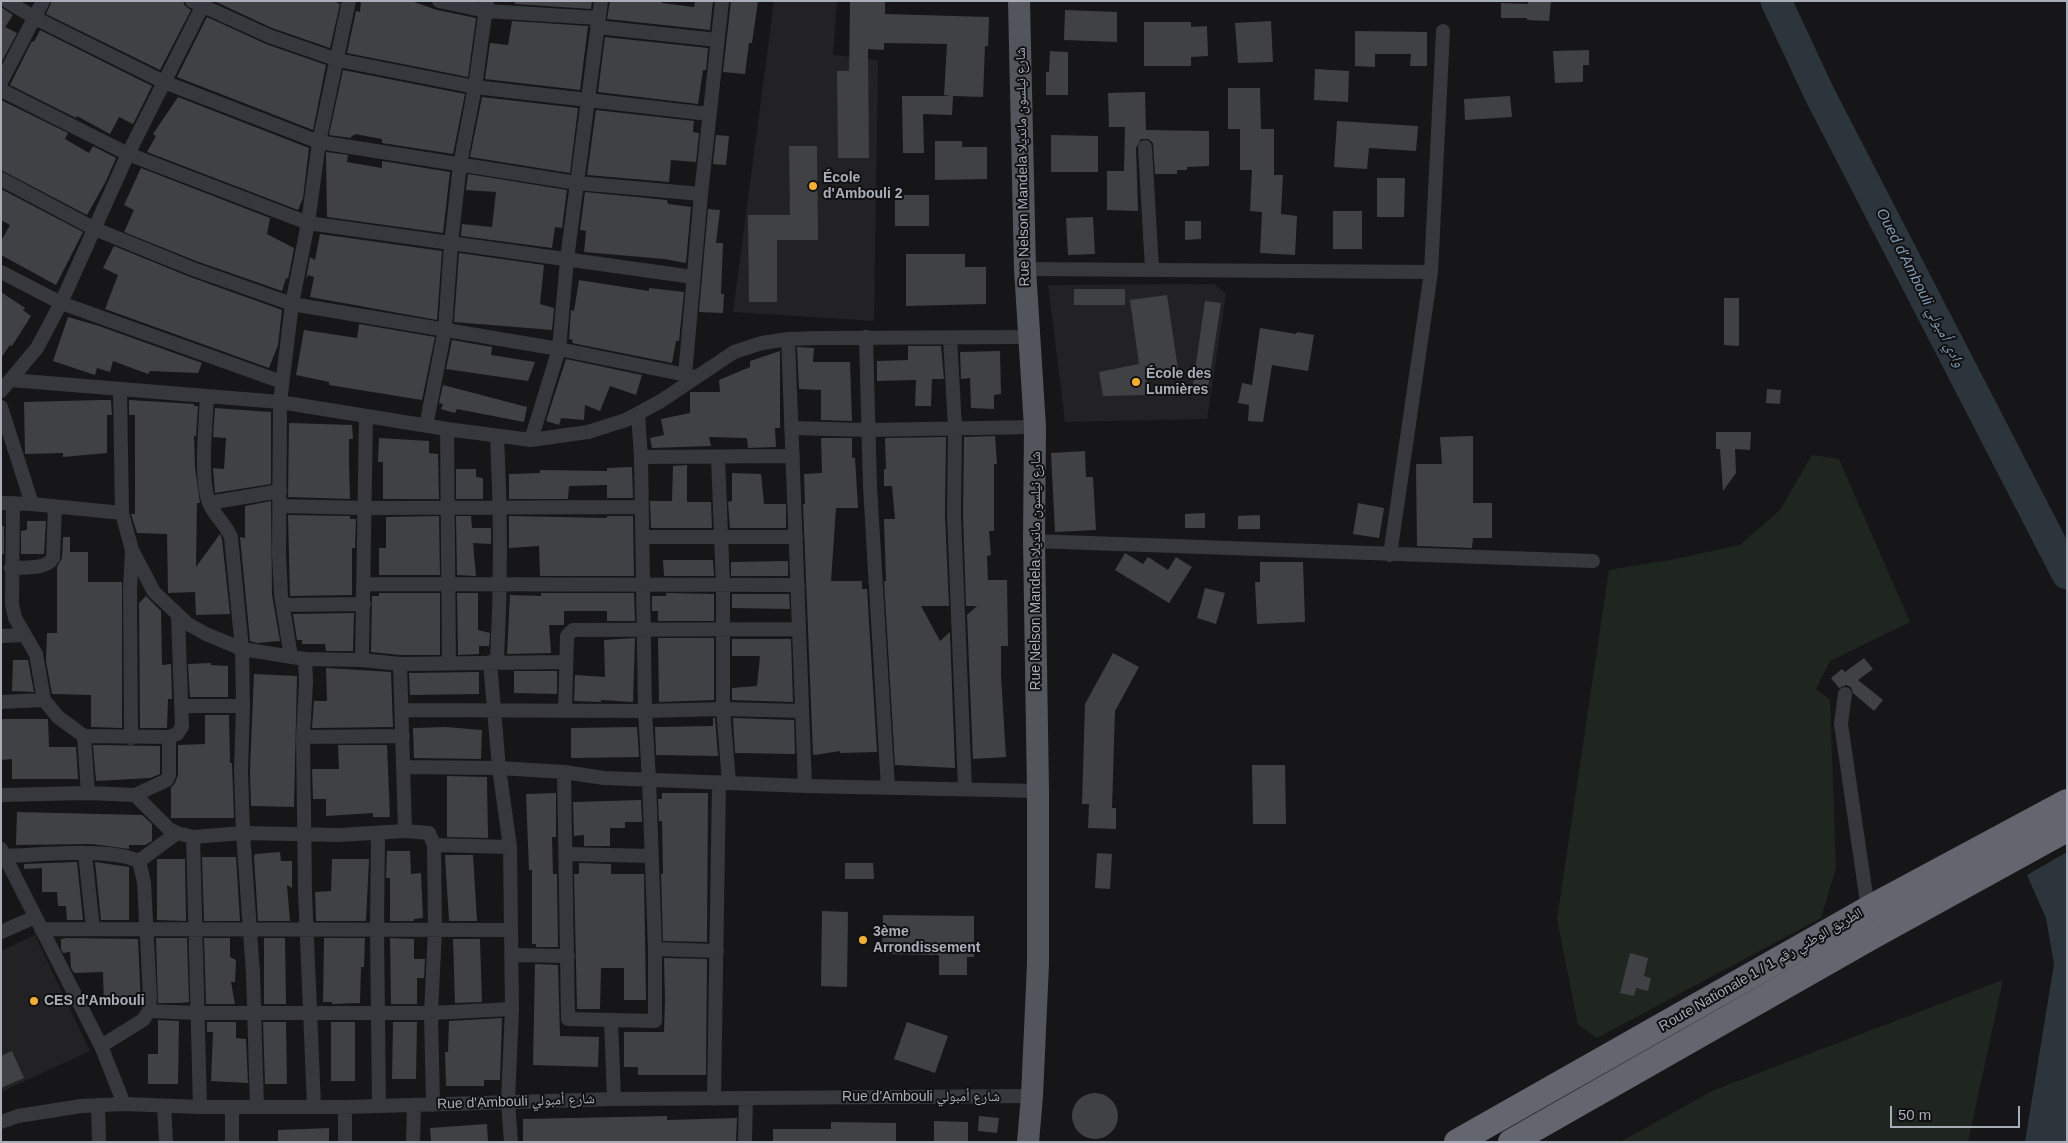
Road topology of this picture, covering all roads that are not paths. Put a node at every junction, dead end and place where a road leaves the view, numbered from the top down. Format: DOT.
graph roads {
  1 [pos="7,1"];
  2 [pos="42,1"];
  3 [pos="349,1"];
  4 [pos="439,1"];
  5 [pos="601,1"];
  6 [pos="722,1"];
  7 [pos="1019,1"];
  8 [pos="200,3"];
  9 [pos="487,6"];
  10 [pos="35,18"];
  11 [pos="598,23"];
  12 [pos="1442,31"];
  13 [pos="717,40"];
  14 [pos="338,60"];
  15 [pos="1,82"];
  16 [pos="164,82"];
  17 [pos="475,87"];
  18 [pos="1,90"];
  19 [pos="588,100"];
  20 [pos="709,114"];
  21 [pos="319,142"];
  22 [pos="1145,146"];
  23 [pos="128,154"];
  24 [pos="460,164"];
  25 [pos="1,178"];
  26 [pos="577,183"];
  27 [pos="701,194"];
  28 [pos="308,223"];
  29 [pos="95,229"];
  30 [pos="451,244"];
  31 [pos="567,259"];
  32 [pos="1025,269"];
  33 [pos="1152,269"];
  34 [pos="1,272"];
  35 [pos="1431,272"];
  36 [pos="693,277"];
  37 [pos="61,303"];
  38 [pos="292,304"];
  39 [pos="445,329"];
  40 [pos="866,337"];
  41 [pos="1028,337"];
  42 [pos="950,338"];
  43 [pos="788,339"];
  44 [pos="559,349"];
  45 [pos="690,376"];
  46 [pos="11,380"];
  47 [pos="282,382"];
  48 [pos="120,390"];
  49 [pos="1,391"];
  50 [pos="207,396"];
  51 [pos="280,402"];
  52 [pos="1,407"];
  53 [pos="638,414"];
  54 [pos="366,416"];
  55 [pos="426,426"];
  56 [pos="955,427"];
  57 [pos="1035,427"];
  58 [pos="791,428"];
  59 [pos="446,429"];
  60 [pos="867,430"];
  61 [pos="497,436"];
  62 [pos="531,440"];
  63 [pos="793,456"];
  64 [pos="641,457"];
  65 [pos="718,457"];
  66 [pos="280,491"];
  67 [pos="7,503"];
  68 [pos="209,503"];
  69 [pos="32,504"];
  70 [pos="55,506"];
  71 [pos="280,506"];
  72 [pos="446,507"];
  73 [pos="501,507"];
  74 [pos="641,507"];
  75 [pos="364,508"];
  76 [pos="122,512"];
  77 [pos="721,536"];
  78 [pos="642,537"];
  79 [pos="796,537"];
  80 [pos="1034,541"];
  81 [pos="132,550"];
  82 [pos="1390,555"];
  83 [pos="1593,561"];
  84 [pos="11,568"];
  85 [pos="364,584"];
  86 [pos="448,584"];
  87 [pos="501,584"];
  88 [pos="644,584"];
  89 [pos="798,585"];
  90 [pos="723,586"];
  91 [pos="364,604"];
  92 [pos="283,605"];
  93 [pos="178,616"];
  94 [pos="644,630"];
  95 [pos="723,630"];
  96 [pos="799,630"];
  97 [pos="25,635"];
  98 [pos="1,636"];
  99 [pos="242,649"];
  100 [pos="298,658"];
  101 [pos="362,660"];
  102 [pos="449,662"];
  103 [pos="494,662"];
  104 [pos="566,662"];
  105 [pos="400,664"];
  106 [pos="1844,694"];
  107 [pos="44,700"];
  108 [pos="1,702"];
  109 [pos="182,706"];
  110 [pos="243,706"];
  111 [pos="724,708"];
  112 [pos="402,710"];
  113 [pos="496,710"];
  114 [pos="565,711"];
  115 [pos="644,711"];
  116 [pos="802,711"];
  117 [pos="84,736"];
  118 [pos="403,736"];
  119 [pos="169,737"];
  120 [pos="303,737"];
  121 [pos="131,738"];
  122 [pos="404,767"];
  123 [pos="499,768"];
  124 [pos="564,772"];
  125 [pos="649,779"];
  126 [pos="724,782"];
  127 [pos="805,786"];
  128 [pos="888,788"];
  129 [pos="964,789"];
  130 [pos="1038,791"];
  131 [pos="88,793"];
  132 [pos="1,795"];
  133 [pos="134,795"];
  134 [pos="2067,802"];
  135 [pos="2067,829"];
  136 [pos="405,831"];
  137 [pos="177,833"];
  138 [pos="243,833"];
  139 [pos="378,834"];
  140 [pos="304,835"];
  141 [pos="194,837"];
  142 [pos="434,845"];
  143 [pos="510,847"];
  144 [pos="3,852"];
  145 [pos="85,854"];
  146 [pos="566,854"];
  147 [pos="1995,854"];
  148 [pos="652,856"];
  149 [pos="140,861"];
  150 [pos="1868,909"];
  151 [pos="38,923"];
  152 [pos="93,928"];
  153 [pos="307,928"];
  154 [pos="196,929"];
  155 [pos="250,929"];
  156 [pos="146,930"];
  157 [pos="377,930"];
  158 [pos="435,930"];
  159 [pos="511,930"];
  160 [pos="1,932"];
  161 [pos="655,949"];
  162 [pos="717,951"];
  163 [pos="511,955"];
  164 [pos="568,956"];
  165 [pos="512,1009"];
  166 [pos="148,1011"];
  167 [pos="255,1012"];
  168 [pos="311,1012"];
  169 [pos="378,1012"];
  170 [pos="198,1013"];
  171 [pos="431,1013"];
  172 [pos="611,1021"];
  173 [pos="101,1046"];
  174 [pos="1032,1096"];
  175 [pos="746,1098"];
  176 [pos="614,1099"];
  177 [pos="714,1099"];
  178 [pos="508,1101"];
  179 [pos="124,1104"];
  180 [pos="379,1105"];
  181 [pos="433,1105"];
  182 [pos="98,1106"];
  183 [pos="164,1106"];
  184 [pos="314,1106"];
  185 [pos="414,1106"];
  186 [pos="200,1107"];
  187 [pos="232,1107"];
  188 [pos="257,1107"];
  189 [pos="345,1107"];
  190 [pos="1,1122"];
  191 [pos="99,1142"];
  192 [pos="166,1142"];
  193 [pos="232,1142"];
  194 [pos="344,1142"];
  195 [pos="413,1142"];
  196 [pos="511,1142"];
  197 [pos="745,1142"];
  198 [pos="1028,1142"];
  199 [pos="1457,1142"];
  200 [pos="1511,1142"];
  1 -- 10 [label="street"];
  2 -- 10 [label="street"];
  3 -- 14 [label="street"];
  4 -- 9 [label="street"];
  5 -- 11 [label="street"];
  6 -- 13 [label="street"];
  7 -- 32 [label="main road, Rue Nelson Mandela شارع نيلسون مانديلا"];
  8 -- 14 [label="street"];
  8 -- 16 [label="street"];
  9 -- 11 [label="street"];
  9 -- 17 [label="street"];
  10 -- 15 [label="street"];
  10 -- 16 [label="street"];
  11 -- 13 [label="street"];
  11 -- 19 [label="street"];
  12 -- 35 [label="street"];
  13 -- 20 [label="street"];
  14 -- 17 [label="street"];
  14 -- 21 [label="street"];
  16 -- 21 [label="street"];
  16 -- 23 [label="street"];
  17 -- 19 [label="street"];
  17 -- 24 [label="street"];
  18 -- 23 [label="street"];
  19 -- 20 [label="street"];
  19 -- 26 [label="street"];
  20 -- 27 [label="street"];
  21 -- 24 [label="street"];
  21 -- 28 [label="street"];
  22 -- 33 [label="street"];
  23 -- 28 [label="street"];
  23 -- 29 [label="street"];
  24 -- 26 [label="street"];
  24 -- 30 [label="street"];
  25 -- 29 [label="street"];
  26 -- 27 [label="street"];
  26 -- 31 [label="street"];
  27 -- 36 [label="street"];
  28 -- 30 [label="street"];
  28 -- 38 [label="street"];
  29 -- 37 [label="street"];
  29 -- 38 [label="street"];
  30 -- 31 [label="street"];
  30 -- 39 [label="street"];
  31 -- 36 [label="street"];
  31 -- 44 [label="street"];
  32 -- 33 [label="street"];
  32 -- 41 [label="main road, Rue Nelson Mandela شارع نيلسون مانديلا"];
  33 -- 35 [label="street"];
  34 -- 37 [label="street"];
  35 -- 82 [label="street"];
  36 -- 45 [label="street"];
  37 -- 46 [label="street"];
  37 -- 47 [label="street"];
  38 -- 39 [label="street"];
  38 -- 47 [label="street"];
  39 -- 44 [label="street"];
  39 -- 55 [label="street"];
  40 -- 42 [label="street"];
  40 -- 43 [label="street"];
  40 -- 60 [label="street"];
  41 -- 42 [label="street"];
  41 -- 57 [label="main road, Rue Nelson Mandela شارع نيلسون مانديلا"];
  42 -- 56 [label="street"];
  43 -- 45 [label="street"];
  43 -- 58 [label="street"];
  44 -- 45 [label="street"];
  44 -- 62 [label="street"];
  45 -- 53 [label="street"];
  46 -- 48 [label="street"];
  46 -- 49 [label="street"];
  47 -- 51 [label="street"];
  48 -- 50 [label="street"];
  48 -- 76 [label="street"];
  50 -- 51 [label="street"];
  50 -- 68 [label="street"];
  51 -- 54 [label="street"];
  51 -- 66 [label="street"];
  52 -- 69 [label="street"];
  53 -- 62 [label="street"];
  53 -- 64 [label="street"];
  54 -- 55 [label="street"];
  54 -- 75 [label="street"];
  55 -- 59 [label="street"];
  56 -- 57 [label="street"];
  56 -- 60 [label="street"];
  56 -- 129 [label="street"];
  57 -- 80 [label="main road, Rue Nelson Mandela شارع نيلسون مانديلا"];
  58 -- 60 [label="street"];
  58 -- 63 [label="street"];
  59 -- 61 [label="street"];
  59 -- 72 [label="street"];
  60 -- 128 [label="street"];
  61 -- 62 [label="street"];
  61 -- 73 [label="street"];
  63 -- 65 [label="street"];
  63 -- 79 [label="street"];
  64 -- 65 [label="street"];
  64 -- 74 [label="street"];
  65 -- 77 [label="street"];
  66 -- 68 [label="street"];
  66 -- 71 [label="street"];
  67 -- 69 [label="street"];
  67 -- 84 [label="street"];
  68 -- 99 [label="street"];
  69 -- 70 [label="street"];
  70 -- 76 [label="street"];
  70 -- 84 [label="street"];
  71 -- 75 [label="street"];
  71 -- 92 [label="street"];
  72 -- 73 [label="street"];
  72 -- 75 [label="street"];
  72 -- 86 [label="street"];
  73 -- 74 [label="street"];
  73 -- 87 [label="street"];
  74 -- 78 [label="street"];
  75 -- 85 [label="street"];
  76 -- 81 [label="street"];
  77 -- 78 [label="street"];
  77 -- 79 [label="street"];
  77 -- 90 [label="street"];
  78 -- 88 [label="street"];
  79 -- 89 [label="street"];
  80 -- 82 [label="street"];
  80 -- 130 [label="main road, Rue Nelson Mandela شارع نيلسون مانديلا"];
  81 -- 93 [label="street"];
  81 -- 121 [label="street"];
  82 -- 83 [label="street"];
  84 -- 97 [label="street"];
  85 -- 86 [label="street"];
  85 -- 91 [label="street"];
  86 -- 87 [label="street"];
  86 -- 102 [label="street"];
  87 -- 88 [label="street"];
  87 -- 103 [label="street"];
  88 -- 90 [label="street"];
  88 -- 94 [label="street"];
  89 -- 90 [label="street"];
  89 -- 96 [label="street"];
  90 -- 95 [label="street"];
  91 -- 92 [label="street"];
  91 -- 101 [label="street"];
  92 -- 100 [label="street"];
  93 -- 99 [label="street"];
  93 -- 109 [label="street"];
  94 -- 95 [label="street"];
  94 -- 104 [label="street"];
  94 -- 115 [label="street"];
  95 -- 96 [label="street"];
  95 -- 111 [label="street"];
  96 -- 116 [label="street"];
  97 -- 98 [label="street"];
  97 -- 107 [label="street"];
  99 -- 100 [label="street"];
  99 -- 110 [label="street"];
  100 -- 101 [label="street"];
  100 -- 120 [label="street"];
  101 -- 105 [label="street"];
  102 -- 103 [label="street"];
  102 -- 105 [label="street"];
  103 -- 104 [label="street"];
  103 -- 113 [label="street"];
  104 -- 114 [label="street"];
  105 -- 112 [label="street"];
  106 -- 150 [label="street"];
  107 -- 108 [label="street"];
  107 -- 117 [label="street"];
  109 -- 110 [label="street"];
  109 -- 119 [label="street"];
  110 -- 138 [label="street"];
  111 -- 115 [label="street"];
  111 -- 116 [label="street"];
  111 -- 126 [label="street"];
  112 -- 113 [label="street"];
  112 -- 118 [label="street"];
  113 -- 114 [label="street"];
  113 -- 123 [label="street"];
  114 -- 115 [label="street"];
  115 -- 125 [label="street"];
  116 -- 127 [label="street"];
  117 -- 121 [label="street"];
  117 -- 131 [label="street"];
  118 -- 120 [label="street"];
  118 -- 122 [label="street"];
  119 -- 121 [label="street"];
  119 -- 133 [label="street"];
  120 -- 140 [label="street"];
  122 -- 123 [label="street"];
  122 -- 136 [label="street"];
  123 -- 124 [label="street"];
  123 -- 143 [label="street"];
  124 -- 125 [label="street"];
  124 -- 146 [label="street"];
  125 -- 126 [label="street"];
  125 -- 148 [label="street"];
  126 -- 127 [label="street"];
  126 -- 162 [label="street"];
  127 -- 128 [label="street"];
  128 -- 129 [label="street"];
  129 -- 130 [label="street"];
  130 -- 174 [label="main road, Rue Nelson Mandela شارع نيلسون مانديلا"];
  131 -- 132 [label="street"];
  131 -- 133 [label="street"];
  133 -- 137 [label="street"];
  134 -- 147 [label="highway, Route Nationale 1 / الطريق الوطني رقم 1"];
  135 -- 147 [label="highway, Route Nationale 1 / الطريق الوطني رقم 1"];
  136 -- 139 [label="street"];
  136 -- 142 [label="street"];
  137 -- 141 [label="street"];
  137 -- 149 [label="street"];
  138 -- 140 [label="street"];
  138 -- 141 [label="street"];
  138 -- 155 [label="street"];
  139 -- 140 [label="street"];
  139 -- 157 [label="street"];
  140 -- 153 [label="street"];
  141 -- 154 [label="street"];
  142 -- 143 [label="street"];
  142 -- 158 [label="street"];
  143 -- 159 [label="street"];
  144 -- 145 [label="street"];
  144 -- 151 [label="street"];
  145 -- 149 [label="street"];
  145 -- 152 [label="street"];
  146 -- 148 [label="street"];
  146 -- 164 [label="street"];
  147 -- 150 [label="highway, Route Nationale 1 / الطريق الوطني رقم 1"];
  147 -- 200 [label="highway, Route Nationale 1 / الطريق الوطني رقم 1"];
  148 -- 161 [label="street"];
  149 -- 156 [label="street"];
  150 -- 199 [label="highway, Route Nationale 1 / الطريق الوطني رقم 1"];
  151 -- 152 [label="street"];
  151 -- 160 [label="street"];
  151 -- 173 [label="street"];
  152 -- 156 [label="street"];
  153 -- 155 [label="street"];
  153 -- 157 [label="street"];
  153 -- 168 [label="street"];
  154 -- 155 [label="street"];
  154 -- 156 [label="street"];
  154 -- 170 [label="street"];
  155 -- 167 [label="street"];
  156 -- 166 [label="street"];
  157 -- 158 [label="street"];
  157 -- 169 [label="street"];
  158 -- 159 [label="street"];
  158 -- 171 [label="street"];
  159 -- 163 [label="street"];
  161 -- 162 [label="street"];
  161 -- 172 [label="street"];
  162 -- 177 [label="street"];
  163 -- 164 [label="street"];
  163 -- 165 [label="street"];
  164 -- 172 [label="street"];
  165 -- 171 [label="street"];
  165 -- 178 [label="street"];
  166 -- 170 [label="street"];
  166 -- 173 [label="street"];
  167 -- 168 [label="street"];
  167 -- 170 [label="street"];
  167 -- 188 [label="street"];
  168 -- 169 [label="street"];
  168 -- 184 [label="street"];
  169 -- 171 [label="street"];
  169 -- 180 [label="street"];
  170 -- 186 [label="street"];
  171 -- 181 [label="street"];
  172 -- 176 [label="street"];
  173 -- 179 [label="street"];
  174 -- 175 [label="street, Rue d'Ambouli شارع أمبولي"];
  174 -- 198 [label="main road, Rue Nelson Mandela شارع نيلسون مانديلا"];
  175 -- 177 [label="street, Rue d'Ambouli شارع أمبولي"];
  175 -- 197 [label="street"];
  176 -- 177 [label="street, Rue d'Ambouli شارع أمبولي"];
  176 -- 178 [label="street, Rue d'Ambouli شارع أمبولي"];
  178 -- 181 [label="street, Rue d'Ambouli شارع أمبولي"];
  178 -- 196 [label="street"];
  179 -- 182 [label="street, Rue d'Ambouli شارع أمبولي"];
  179 -- 183 [label="street, Rue d'Ambouli شارع أمبولي"];
  180 -- 185 [label="street, Rue d'Ambouli شارع أمبولي"];
  180 -- 189 [label="street, Rue d'Ambouli شارع أمبولي"];
  181 -- 185 [label="street, Rue d'Ambouli شارع أمبولي"];
  182 -- 190 [label="street, Rue d'Ambouli شارع أمبولي"];
  182 -- 191 [label="street"];
  183 -- 186 [label="street, Rue d'Ambouli شارع أمبولي"];
  183 -- 192 [label="street"];
  184 -- 188 [label="street, Rue d'Ambouli شارع أمبولي"];
  184 -- 189 [label="street, Rue d'Ambouli شارع أمبولي"];
  185 -- 195 [label="street"];
  186 -- 187 [label="street, Rue d'Ambouli شارع أمبولي"];
  187 -- 188 [label="street, Rue d'Ambouli شارع أمبولي"];
  187 -- 193 [label="street"];
  189 -- 194 [label="street"];
}
